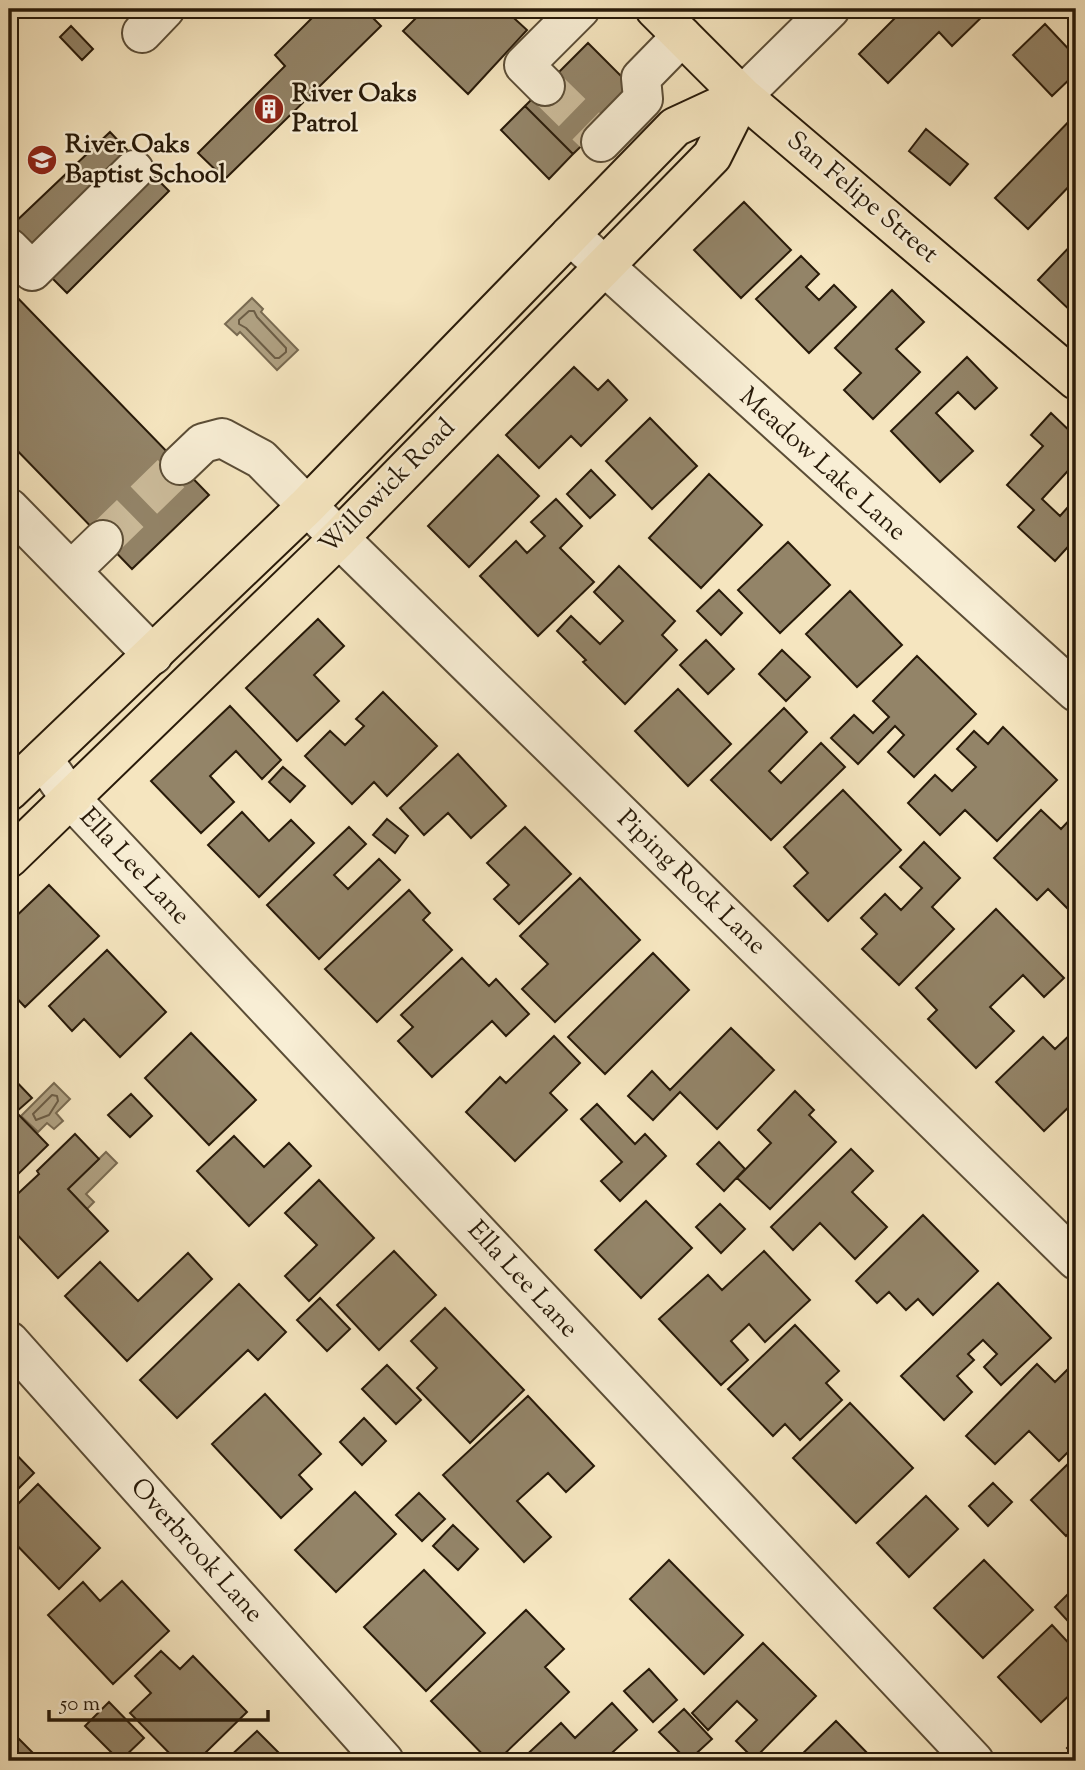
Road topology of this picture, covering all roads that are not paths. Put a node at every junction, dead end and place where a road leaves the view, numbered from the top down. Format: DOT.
graph roads {
  1 [pos="580,9"];
  2 [pos="655,9"];
  3 [pos="830,9"];
  4 [pos="682,36"];
  5 [pos="545,86"];
  6 [pos="742,96"];
  7 [pos="134,170"];
  8 [pos="632,172"];
  9 [pos="570,236"];
  10 [pos="9,248"];
  11 [pos="603,268"];
  12 [pos="1076,380"];
  13 [pos="180,465"];
  14 [pos="307,506"];
  15 [pos="9,508"];
  16 [pos="339,538"];
  17 [pos="103,540"];
  18 [pos="71,571"];
  19 [pos="153,655"];
  20 [pos="1076,692"];
  21 [pos="43,759"];
  22 [pos="9,792"];
  23 [pos="70,799"];
  24 [pos="9,858"];
  25 [pos="1076,1260"];
  26 [pos="9,1340"];
  27 [pos="384,1761"];
  28 [pos="974,1761"];
  1 -- 5 [label="street"];
  2 -- 4 [label="main road, San Felipe Street"];
  3 -- 6 [label="street, Willowick Road"];
  4 -- 6 [label="main road, San Felipe Street"];
  4 -- 8 [label="street"];
  6 -- 8 [label="main road, Willowick Road"];
  6 -- 11 [label="main road, Willowick Road"];
  6 -- 12 [label="main road, San Felipe Street"];
  7 -- 10 [label="street"];
  8 -- 9 [label="main road, Willowick Road"];
  9 -- 11 [label="street, Meadow Lake Lane"];
  9 -- 14 [label="main road, Willowick Road"];
  11 -- 16 [label="main road, Willowick Road"];
  11 -- 20 [label="street, Meadow Lake Lane"];
  13 -- 14 [label="street, Piping Rock Lane"];
  14 -- 16 [label="street, Piping Rock Lane"];
  14 -- 19 [label="main road, Willowick Road"];
  15 -- 18 [label="street"];
  16 -- 23 [label="main road, Willowick Road"];
  16 -- 25 [label="street, Piping Rock Lane"];
  17 -- 18 [label="street"];
  18 -- 19 [label="street"];
  19 -- 21 [label="main road, Willowick Road"];
  21 -- 22 [label="main road, Willowick Road"];
  21 -- 23 [label="street, Ella Lee Lane"];
  22 -- 23 [label="street, Ella Lee Lane"];
  23 -- 24 [label="main road, Willowick Road"];
  23 -- 28 [label="street, Ella Lee Lane"];
  26 -- 27 [label="street, Overbrook Lane"];
}
